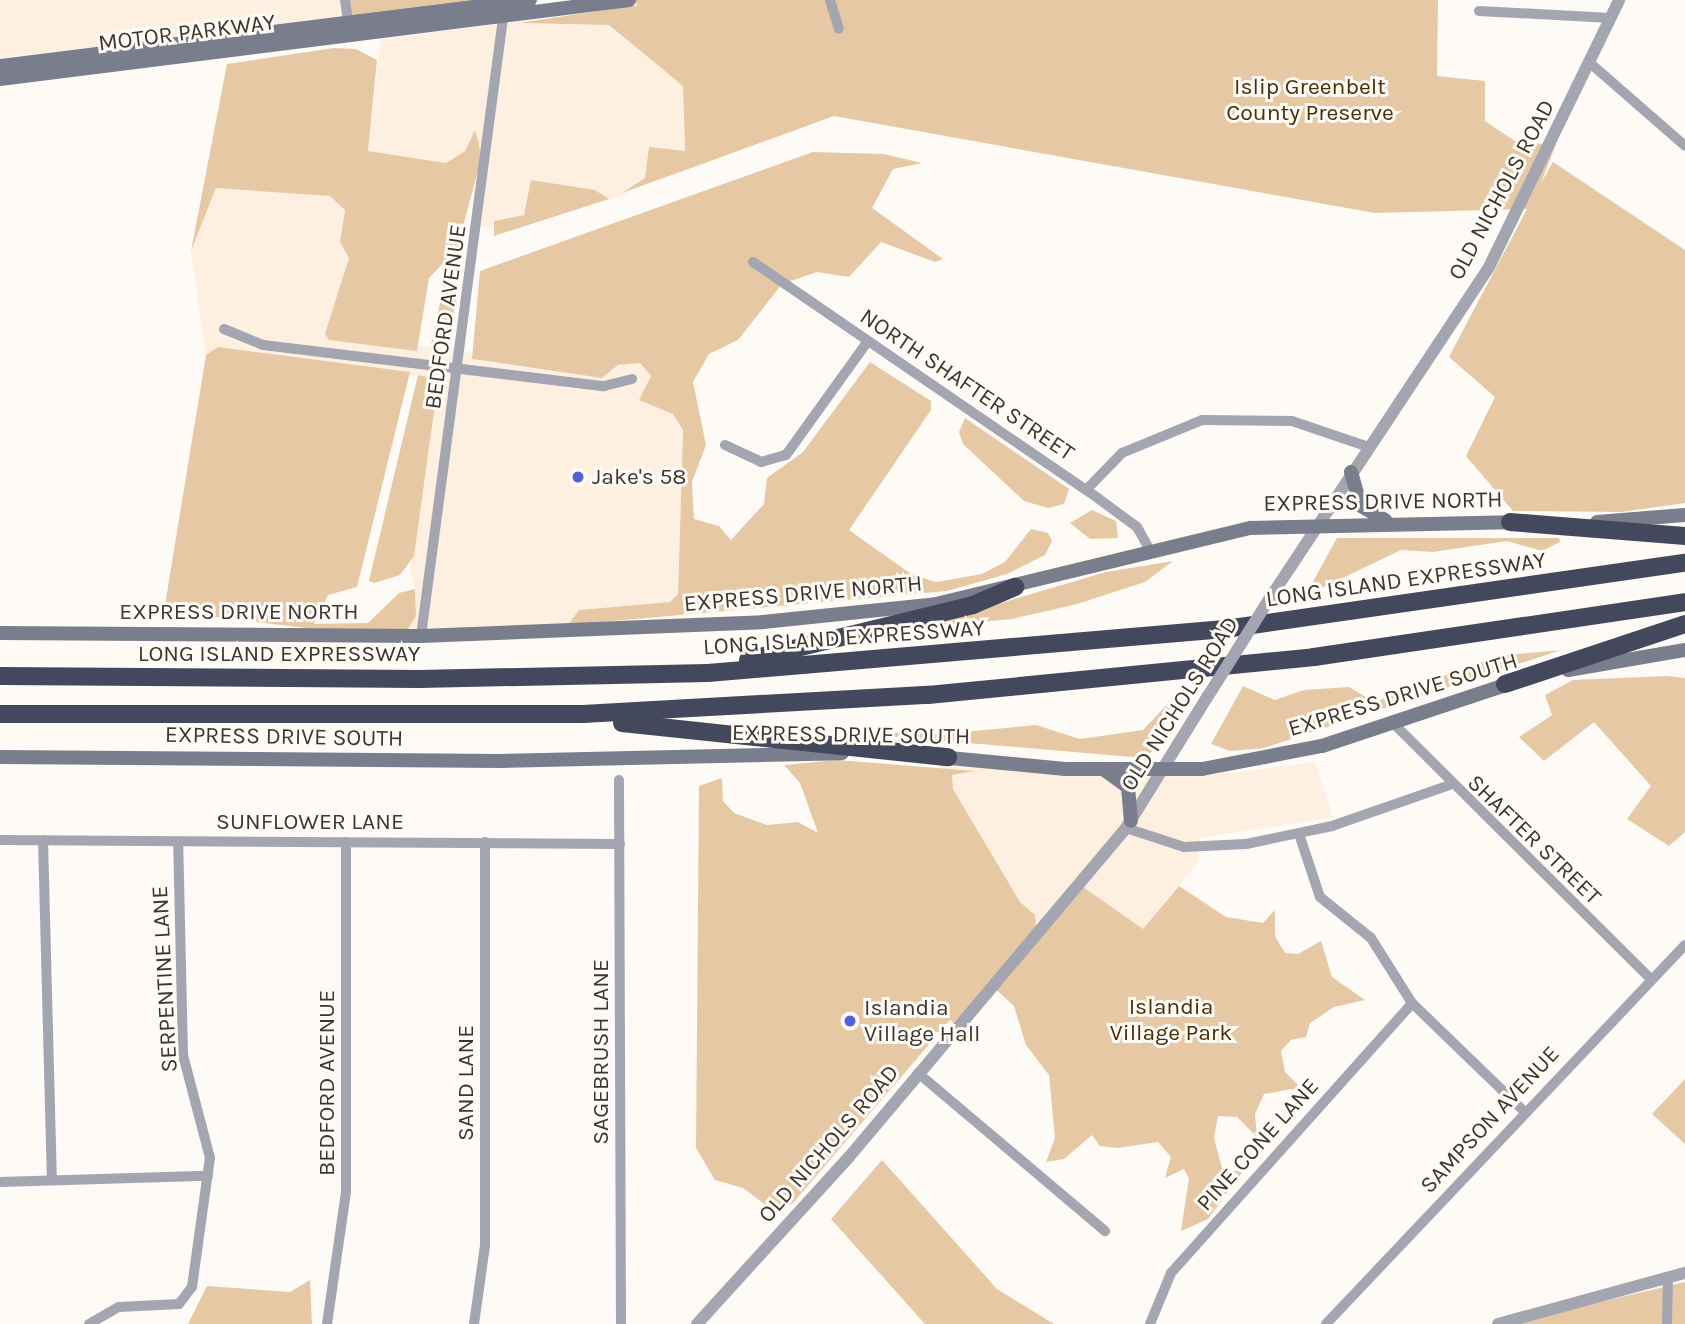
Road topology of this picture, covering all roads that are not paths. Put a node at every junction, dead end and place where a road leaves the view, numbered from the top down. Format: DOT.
graph roads {
  1 [pos="345,0"];
  2 [pos="530,0"];
  3 [pos="629,0"];
  4 [pos="830,0"];
  5 [pos="1619,0"];
  6 [pos="504,10"];
  7 [pos="1479,11"];
  8 [pos="1611,18"];
  9 [pos="839,29"];
  10 [pos="350,30"];
  11 [pos="1590,63"];
  12 [pos="0,66"];
  13 [pos="0,79"];
  14 [pos="1685,146"];
  15 [pos="753,262"];
  16 [pos="224,329"];
  17 [pos="868,341"];
  18 [pos="459,369"];
  19 [pos="632,379"];
  20 [pos="725,445"];
  21 [pos="1369,447"];
  22 [pos="1351,472"];
  23 [pos="1086,490"];
  24 [pos="1685,515"];
  25 [pos="1386,521"];
  26 [pos="1319,522"];
  27 [pos="1510,522"];
  28 [pos="1685,536"];
  29 [pos="1149,549"];
  30 [pos="1685,563"];
  31 [pos="1015,587"];
  32 [pos="1685,602"];
  33 [pos="1685,624"];
  34 [pos="0,633"];
  35 [pos="421,636"];
  36 [pos="1685,650"];
  37 [pos="708,673"];
  38 [pos="0,676"];
  39 [pos="1505,684"];
  40 [pos="0,714"];
  41 [pos="543,714"];
  42 [pos="1394,724"];
  43 [pos="0,757"];
  44 [pos="948,757"];
  45 [pos="1104,771"];
  46 [pos="1164,771"];
  47 [pos="619,780"];
  48 [pos="1450,785"];
  49 [pos="1129,824"];
  50 [pos="1299,834"];
  51 [pos="0,840"];
  52 [pos="43,840"];
  53 [pos="177,842"];
  54 [pos="346,842"];
  55 [pos="485,842"];
  56 [pos="620,844"];
  57 [pos="1685,945"];
  58 [pos="1652,980"];
  59 [pos="1412,1003"];
  60 [pos="918,1073"];
  61 [pos="1524,1111"];
  62 [pos="208,1175"];
  63 [pos="52,1180"];
  64 [pos="0,1182"];
  65 [pos="1105,1231"];
  66 [pos="1685,1273"];
  67 [pos="1668,1278"];
  68 [pos="89,1324"];
  69 [pos="327,1324"];
  70 [pos="474,1324"];
  71 [pos="621,1324"];
  72 [pos="697,1324"];
  73 [pos="1150,1324"];
  74 [pos="1326,1324"];
  75 [pos="1498,1324"];
  76 [pos="1667,1324"];
  1 -- 10 [label="street"];
  2 -- 6 [label="main road, MOTOR PARKWAY"];
  3 -- 6 [label="main road, MOTOR PARKWAY"];
  4 -- 9 [label="street"];
  5 -- 8 [label="street, OLD NICHOLS ROAD"];
  6 -- 10 [label="main road, MOTOR PARKWAY"];
  6 -- 18 [label="street, BEDFORD AVENUE"];
  7 -- 8 [label="street"];
  8 -- 11 [label="street, OLD NICHOLS ROAD"];
  10 -- 12 [label="main road, MOTOR PARKWAY"];
  10 -- 13 [label="main road, MOTOR PARKWAY"];
  11 -- 14 [label="street"];
  11 -- 21 [label="street, OLD NICHOLS ROAD"];
  15 -- 17 [label="street, NORTH SHAFTER STREET"];
  16 -- 18 [label="street"];
  17 -- 20 [label="street"];
  17 -- 23 [label="street, NORTH SHAFTER STREET"];
  18 -- 19 [label="street"];
  18 -- 35 [label="street, BEDFORD AVENUE"];
  21 -- 22 [label="street, OLD NICHOLS ROAD"];
  21 -- 23 [label="street"];
  22 -- 25 [label="main road"];
  22 -- 26 [label="street, OLD NICHOLS ROAD"];
  23 -- 29 [label="street, NORTH SHAFTER STREET"];
  24 -- 27 [label="main road, EXPRESS DRIVE NORTH"];
  25 -- 26 [label="main road, EXPRESS DRIVE NORTH"];
  25 -- 27 [label="main road, EXPRESS DRIVE NORTH"];
  26 -- 29 [label="main road, EXPRESS DRIVE NORTH"];
  26 -- 46 [label="street, OLD NICHOLS ROAD, bridge"];
  27 -- 28 [label="highway"];
  29 -- 31 [label="main road, EXPRESS DRIVE NORTH"];
  30 -- 37 [label="highway, LONG ISLAND EXPRESSWAY"];
  31 -- 35 [label="main road, EXPRESS DRIVE NORTH"];
  31 -- 37 [label="highway"];
  32 -- 41 [label="highway"];
  33 -- 39 [label="highway"];
  34 -- 35 [label="main road, EXPRESS DRIVE NORTH"];
  36 -- 39 [label="main road, EXPRESS DRIVE SOUTH"];
  37 -- 38 [label="highway, LONG ISLAND EXPRESSWAY"];
  39 -- 42 [label="main road, EXPRESS DRIVE SOUTH"];
  40 -- 41 [label="highway"];
  41 -- 44 [label="highway"];
  42 -- 46 [label="main road, EXPRESS DRIVE SOUTH"];
  42 -- 48 [label="street, SHAFTER STREET"];
  43 -- 44 [label="main road, EXPRESS DRIVE SOUTH"];
  44 -- 45 [label="main road, EXPRESS DRIVE SOUTH"];
  45 -- 46 [label="main road, EXPRESS DRIVE SOUTH"];
  45 -- 49 [label="main road"];
  46 -- 49 [label="street, OLD NICHOLS ROAD"];
  47 -- 56 [label="street, SAGEBRUSH LANE"];
  48 -- 50 [label="street"];
  48 -- 58 [label="street, SHAFTER STREET"];
  49 -- 50 [label="street"];
  49 -- 60 [label="street, OLD NICHOLS ROAD"];
  50 -- 59 [label="street"];
  51 -- 52 [label="street, SUNFLOWER LANE"];
  52 -- 53 [label="street, SUNFLOWER LANE"];
  52 -- 63 [label="street"];
  53 -- 54 [label="street, SUNFLOWER LANE"];
  53 -- 62 [label="street, SERPENTINE LANE"];
  54 -- 55 [label="street, SUNFLOWER LANE"];
  54 -- 69 [label="street, BEDFORD AVENUE"];
  55 -- 56 [label="street, SUNFLOWER LANE"];
  55 -- 70 [label="street, SAND LANE"];
  56 -- 71 [label="street, SAGEBRUSH LANE"];
  57 -- 58 [label="street, SAMPSON AVENUE"];
  58 -- 61 [label="street, SAMPSON AVENUE"];
  59 -- 61 [label="street"];
  59 -- 73 [label="street, PINE CONE LANE"];
  60 -- 65 [label="street"];
  60 -- 72 [label="street, OLD NICHOLS ROAD"];
  61 -- 74 [label="street, SAMPSON AVENUE"];
  62 -- 63 [label="street"];
  62 -- 68 [label="street, SERPENTINE LANE"];
  63 -- 64 [label="street"];
  66 -- 67 [label="street"];
  67 -- 75 [label="street"];
  67 -- 76 [label="street"];
}
